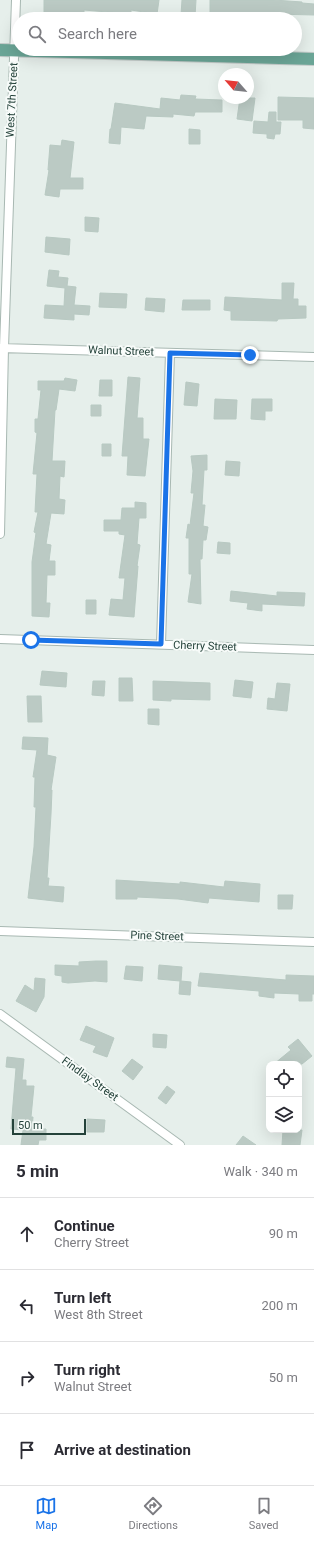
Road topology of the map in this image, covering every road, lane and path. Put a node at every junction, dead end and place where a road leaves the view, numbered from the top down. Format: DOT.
graph roads {
  1 [pos="16,0"];
  2 [pos="16,12"];
  3 [pos="0,50"];
  4 [pos="12,51"];
  5 [pos="14,56"];
  6 [pos="202,56"];
  7 [pos="314,59"];
  8 [pos="2,348"];
  9 [pos="170,353"];
  10 [pos="314,357"];
  11 [pos="0,534"];
  12 [pos="0,639"];
  13 [pos="161,644"];
  14 [pos="314,650"];
  15 [pos="0,931"];
  16 [pos="314,942"];
  17 [pos="0,1014"];
  18 [pos="180,1145"];
  1 -- 2 [label="street, West 7th Street"];
  3 -- 4 [label="main road"];
  5 -- 8 [label="street, West 7th Street"];
  6 -- 7 [label="main road"];
  8 -- 9 [label="street, Walnut Street"];
  8 -- 11 [label="street, West 7th Street"];
  9 -- 10 [label="street, Walnut Street"];
  9 -- 13 [label="street"];
  12 -- 13 [label="street, Cherry Street"];
  13 -- 14 [label="street, Cherry Street"];
  15 -- 16 [label="street, Pine Street"];
  17 -- 18 [label="street, Findlay Street"];
}
